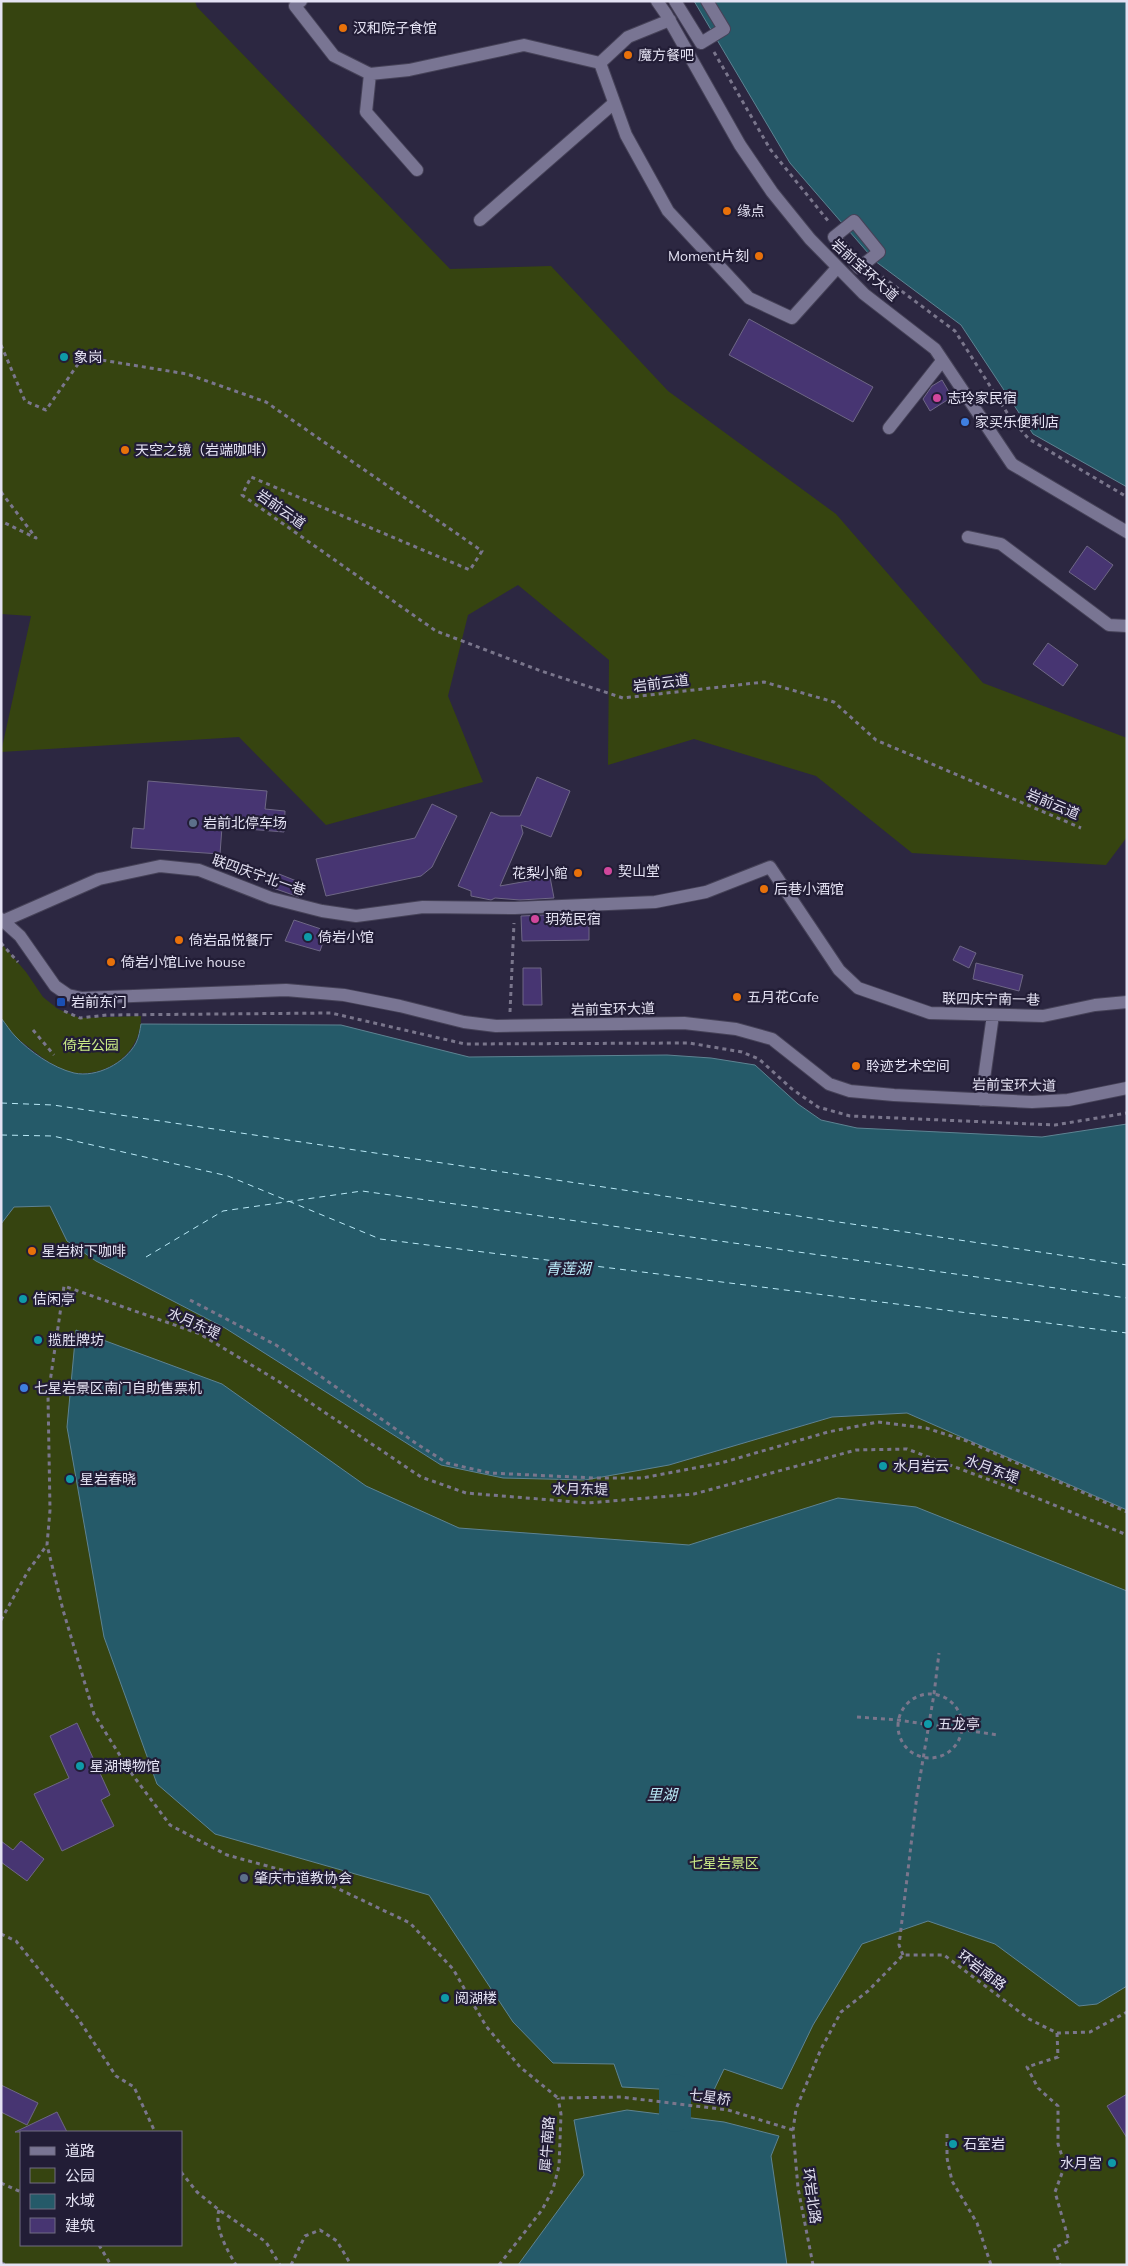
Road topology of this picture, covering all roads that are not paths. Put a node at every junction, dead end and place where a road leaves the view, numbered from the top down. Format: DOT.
graph roads {
  1 [pos="300,1"];
  2 [pos="657,1"];
  3 [pos="675,1"];
  4 [pos="707,1"];
  5 [pos="670,20"];
  6 [pos="600,64"];
  7 [pos="370,74"];
  8 [pos="614,103"];
  9 [pos="417,170"];
  10 [pos="480,220"];
  11 [pos="865,263"];
  12 [pos="838,268"];
  13 [pos="942,361"];
  14 [pos="889,428"];
  15 [pos="1127,532"];
  16 [pos="968,537"];
  17 [pos="1127,626"];
  18 [pos="770,867"];
  19 [pos="2,920"];
  20 [pos="1127,1002"];
  21 [pos="993,1015"];
  22 [pos="1127,1088"];
  23 [pos="981,1100"];
  1 -- 7 [label="street"];
  2 -- 5 [label="street, 岩前宝环大道"];
  3 -- 4 [label="street"];
  5 -- 6 [label="street"];
  5 -- 12 [label="street, 岩前宝环大道"];
  6 -- 7 [label="street"];
  6 -- 8 [label="street"];
  7 -- 9 [label="street"];
  8 -- 10 [label="street"];
  8 -- 12 [label="street"];
  11 -- 11 [label="street"];
  12 -- 13 [label="street, 岩前宝环大道"];
  13 -- 14 [label="street"];
  13 -- 15 [label="street, 岩前宝环大道"];
  16 -- 17 [label="street"];
  18 -- 19 [label="street, 联四庆宁北一巷"];
  18 -- 21 [label="street, 联四庆宁南一巷"];
  19 -- 23 [label="street, 岩前宝环大道"];
  20 -- 21 [label="street, 联四庆宁南一巷"];
  21 -- 23 [label="street"];
  22 -- 23 [label="street, 岩前宝环大道"];
}
